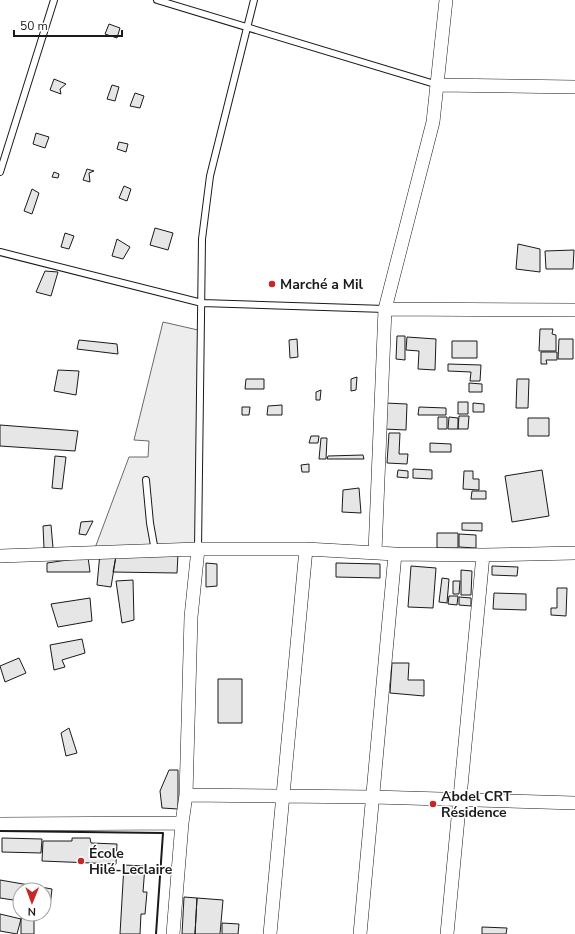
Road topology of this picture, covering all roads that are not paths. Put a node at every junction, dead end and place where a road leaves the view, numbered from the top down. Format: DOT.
graph roads {
  1 [pos="54,0"];
  2 [pos="157,0"];
  3 [pos="254,0"];
  4 [pos="446,0"];
  5 [pos="248,26"];
  6 [pos="438,85"];
  7 [pos="575,87"];
  8 [pos="0,172"];
  9 [pos="0,252"];
  10 [pos="202,303"];
  11 [pos="385,309"];
  12 [pos="575,310"];
  13 [pos="146,480"];
  14 [pos="198,549"];
  15 [pos="306,549"];
  16 [pos="154,551"];
  17 [pos="376,552"];
  18 [pos="575,553"];
  19 [pos="395,554"];
  20 [pos="483,555"];
  21 [pos="0,556"];
  22 [pos="186,795"];
  23 [pos="282,797"];
  24 [pos="373,797"];
  25 [pos="461,799"];
  26 [pos="575,803"];
  27 [pos="182,823"];
  28 [pos="0,824"];
  29 [pos="173,934"];
  30 [pos="270,934"];
  31 [pos="360,934"];
  32 [pos="448,934"];
  1 -- 8 [label="lane"];
  2 -- 5 [label="lane"];
  3 -- 5 [label="lane"];
  4 -- 6 [label="street"];
  5 -- 6 [label="lane"];
  5 -- 10 [label="lane"];
  6 -- 7 [label="street"];
  6 -- 11 [label="street"];
  9 -- 10 [label="lane"];
  10 -- 11 [label="lane"];
  10 -- 14 [label="lane"];
  11 -- 12 [label="street"];
  11 -- 17 [label="street"];
  13 -- 16 [label="lane"];
  14 -- 15 [label="street"];
  14 -- 16 [label="street"];
  14 -- 22 [label="street"];
  15 -- 17 [label="street"];
  15 -- 23 [label="street"];
  16 -- 21 [label="street"];
  17 -- 19 [label="street"];
  18 -- 20 [label="street"];
  19 -- 20 [label="street"];
  19 -- 24 [label="street"];
  20 -- 25 [label="street"];
  22 -- 23 [label="street"];
  22 -- 27 [label="street"];
  23 -- 24 [label="street"];
  23 -- 30 [label="street"];
  24 -- 25 [label="street"];
  24 -- 31 [label="street"];
  25 -- 26 [label="street"];
  25 -- 32 [label="street"];
  27 -- 28 [label="street"];
  27 -- 29 [label="street"];
}
